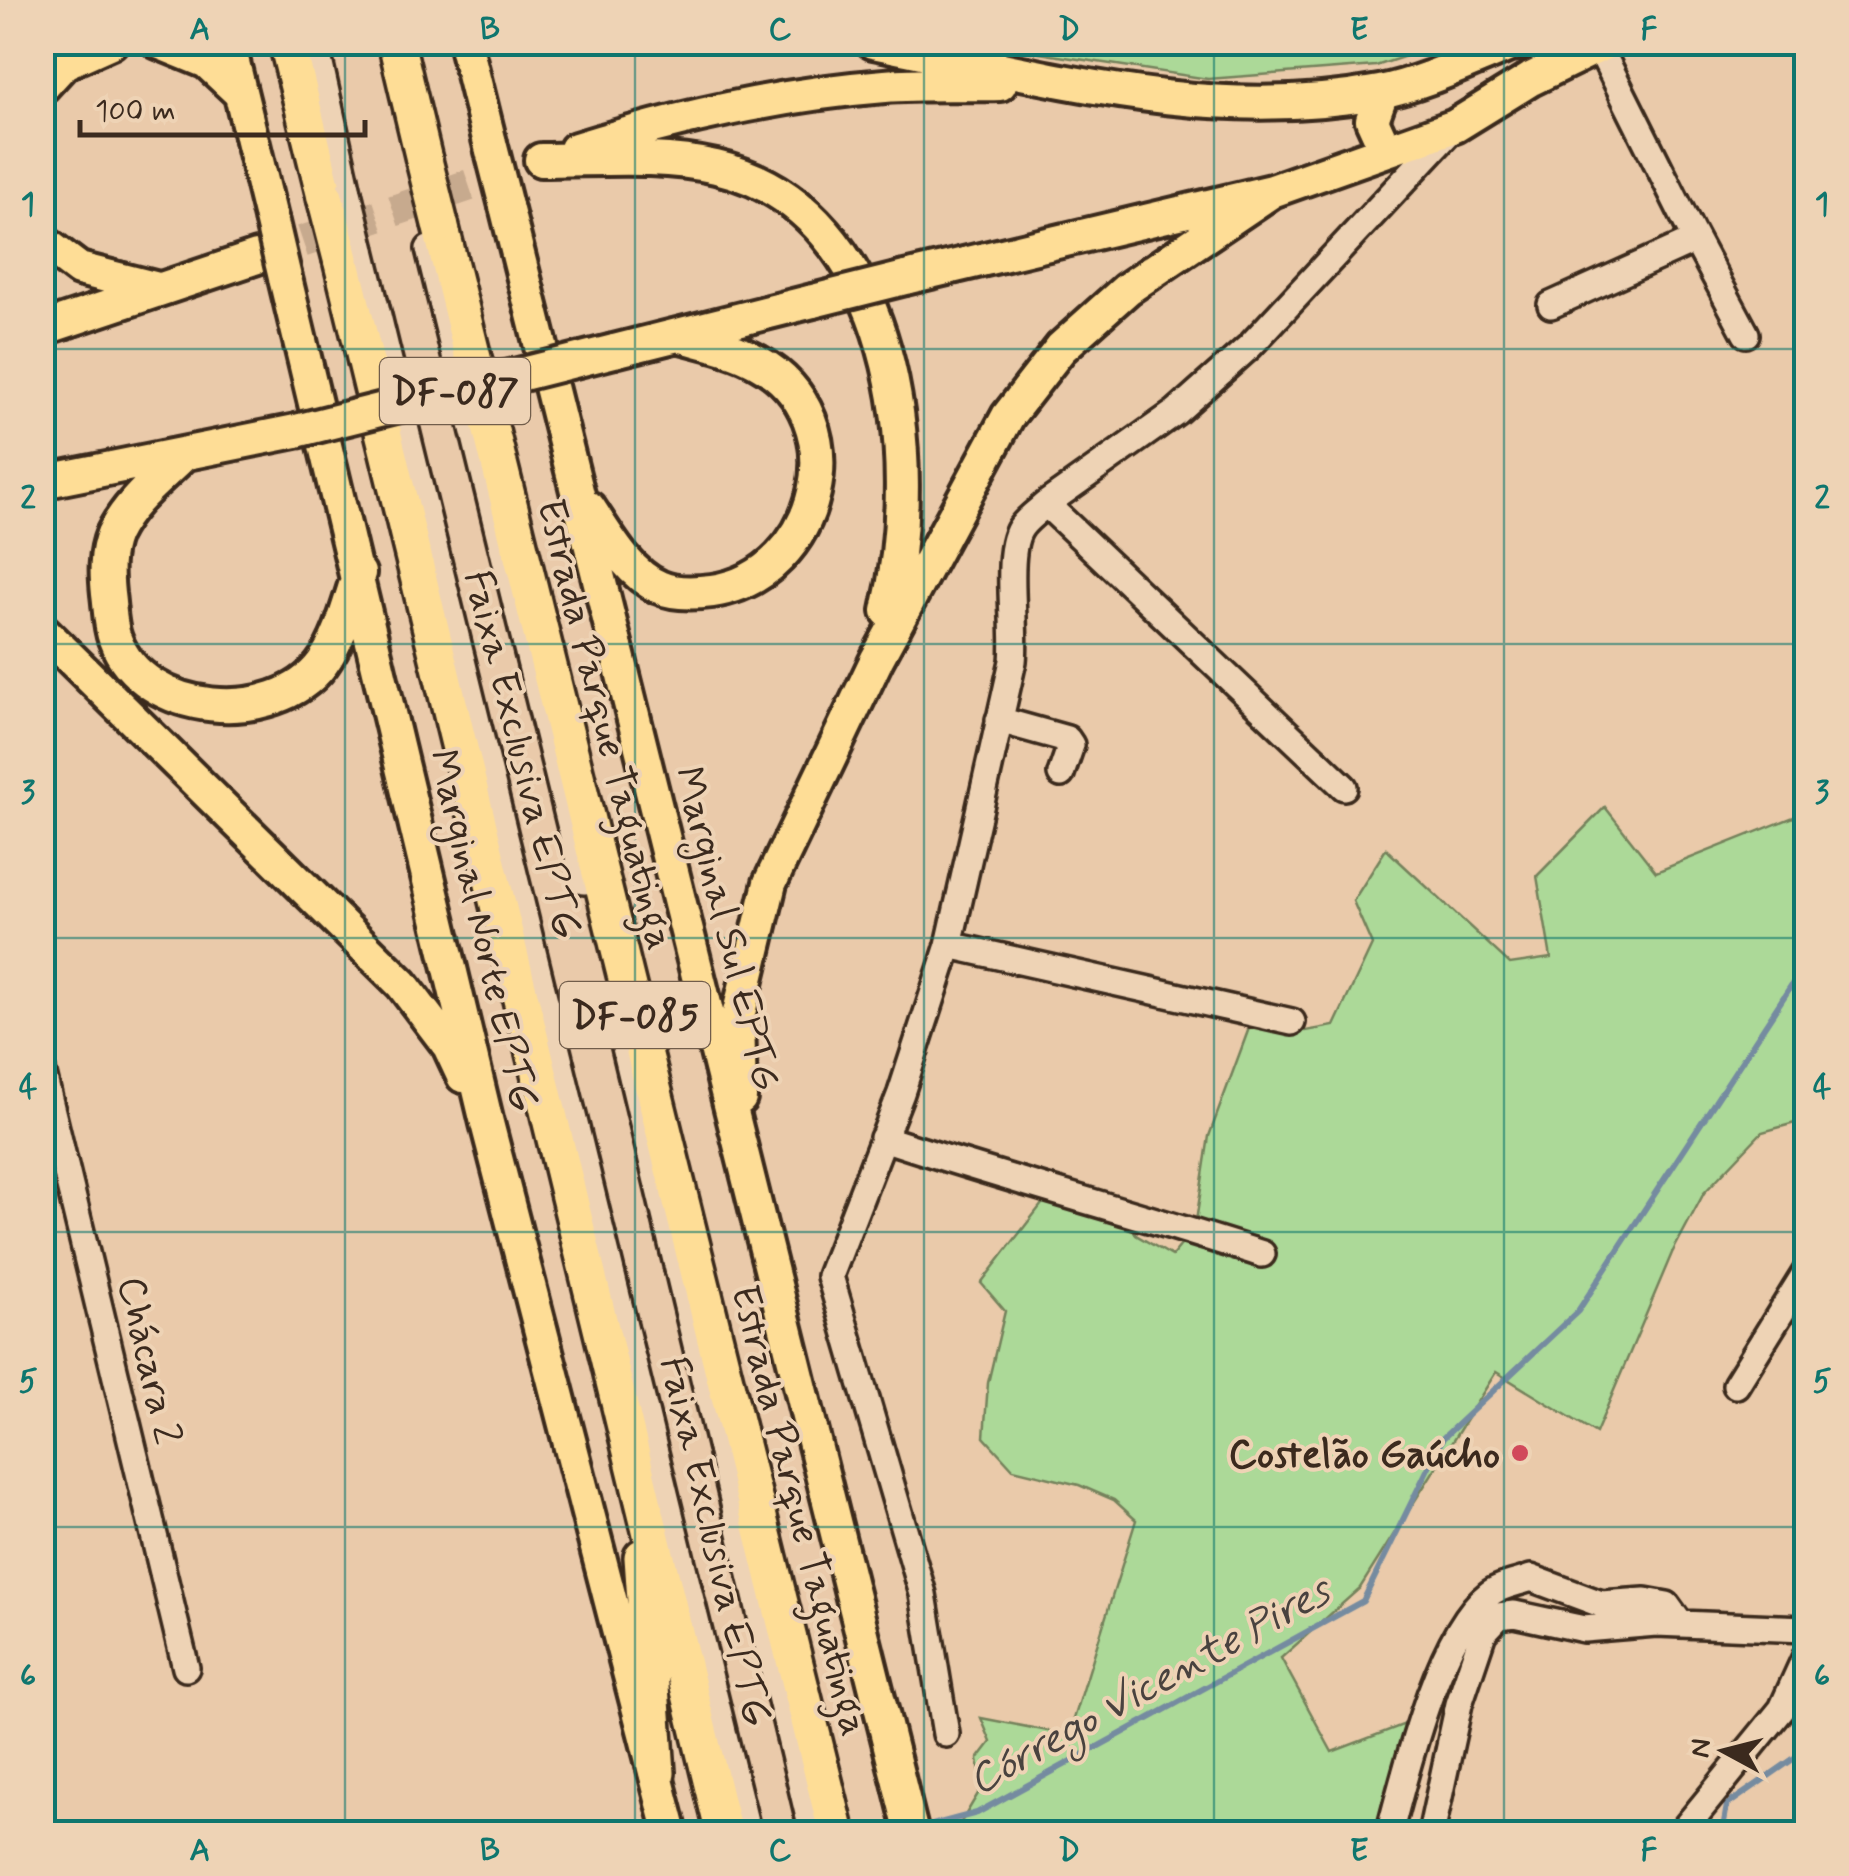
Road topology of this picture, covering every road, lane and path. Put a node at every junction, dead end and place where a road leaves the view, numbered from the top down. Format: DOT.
graph roads {
  1 [pos="111,42"];
  2 [pos="158,42"];
  3 [pos="228,42"];
  4 [pos="287,42"];
  5 [pos="314,42"];
  6 [pos="378,42"];
  7 [pos="396,42"];
  8 [pos="465,42"];
  9 [pos="873,42"];
  10 [pos="1517,42"];
  11 [pos="1603,45"];
  12 [pos="1055,83"];
  13 [pos="42,87"];
  14 [pos="239,92"];
  15 [pos="1382,92"];
  16 [pos="1454,126"];
  17 [pos="1393,147"];
  18 [pos="417,163"];
  19 [pos="1272,190"];
  20 [pos="337,195"];
  21 [pos="1692,233"];
  22 [pos="42,241"];
  23 [pos="351,254"];
  24 [pos="258,257"];
  25 [pos="158,288"];
  26 [pos="1551,305"];
  27 [pos="42,329"];
  28 [pos="1746,334"];
  29 [pos="678,335"];
  30 [pos="183,455"];
  31 [pos="42,482"];
  32 [pos="578,494"];
  33 [pos="1046,504"];
  34 [pos="359,572"];
  35 [pos="42,630"];
  36 [pos="876,659"];
  37 [pos="999,720"];
  38 [pos="1060,774"];
  39 [pos="1344,787"];
  40 [pos="949,945"];
  41 [pos="1292,1022"];
  42 [pos="42,1070"];
  43 [pos="486,1123"];
  44 [pos="883,1138"];
  45 [pos="742,1163"];
  46 [pos="1262,1254"];
  47 [pos="1806,1272"];
  48 [pos="1736,1385"];
  49 [pos="634,1451"];
  50 [pos="1806,1616"];
  51 [pos="1680,1623"];
  52 [pos="1806,1628"];
  53 [pos="1806,1656"];
  54 [pos="186,1668"];
  55 [pos="946,1734"];
  56 [pos="657,1772"];
  57 [pos="822,1819"];
  58 [pos="739,1832"];
  59 [pos="671,1834"];
  60 [pos="912,1834"];
  61 [pos="1389,1834"];
  62 [pos="1431,1834"];
  63 [pos="1680,1834"];
  1 -- 13 [label="main road"];
  2 -- 14 [label="main road"];
  3 -- 14 [label="main road, Marginal Norte EPTG"];
  4 -- 20 [label="highway, DF-085"];
  5 -- 20 [label="street"];
  6 -- 18 [label="street"];
  7 -- 18 [label="highway, Estrada Parque Taguatinga / DF-085"];
  8 -- 32 [label="main road, Marginal Sul EPTG, bridge"];
  9 -- 12 [label="main road"];
  10 -- 15 [label="main road"];
  11 -- 16 [label="main road"];
  11 -- 21 [label="street"];
  12 -- 15 [label="main road"];
  12 -- 36 [label="main road"];
  14 -- 34 [label="main road, Marginal Norte EPTG, bridge"];
  15 -- 17 [label="main road"];
  16 -- 17 [label="main road"];
  16 -- 33 [label="street"];
  17 -- 19 [label="main road"];
  18 -- 57 [label="highway, Estrada Parque Taguatinga / DF-085, bridge"];
  19 -- 29 [label="main road, bridge"];
  19 -- 36 [label="main road"];
  20 -- 23 [label="highway, DF-085, bridge"];
  21 -- 26 [label="street"];
  21 -- 28 [label="street"];
  22 -- 25 [label="main road"];
  23 -- 49 [label="highway, DF-085"];
  23 -- 58 [label="street, Faixa Exclusiva EPTG"];
  24 -- 25 [label="main road"];
  25 -- 27 [label="main road"];
  29 -- 30 [label="main road, DF-087, bridge"];
  29 -- 32 [label="main road"];
  30 -- 31 [label="main road, DF-087"];
  30 -- 34 [label="main road"];
  32 -- 45 [label="main road, Marginal Sul EPTG"];
  33 -- 37 [label="street"];
  33 -- 39 [label="street"];
  34 -- 43 [label="main road, Marginal Norte EPTG"];
  35 -- 43 [label="main road"];
  36 -- 45 [label="main road"];
  37 -- 38 [label="street"];
  37 -- 40 [label="street"];
  40 -- 41 [label="street"];
  40 -- 44 [label="street"];
  42 -- 54 [label="street, Chácara 2"];
  43 -- 56 [label="main road, Marginal Norte EPTG"];
  44 -- 46 [label="street"];
  44 -- 55 [label="street"];
  45 -- 60 [label="main road, Marginal Sul EPTG"];
  47 -- 48 [label="street"];
  49 -- 56 [label="highway"];
  49 -- 58 [label="highway, DF-085"];
  50 -- 52 [label="street"];
  51 -- 52 [label="street"];
  51 -- 61 [label="street"];
  51 -- 62 [label="street"];
  53 -- 63 [label="street"];
  56 -- 59 [label="main road, Marginal Norte EPTG"];
}
